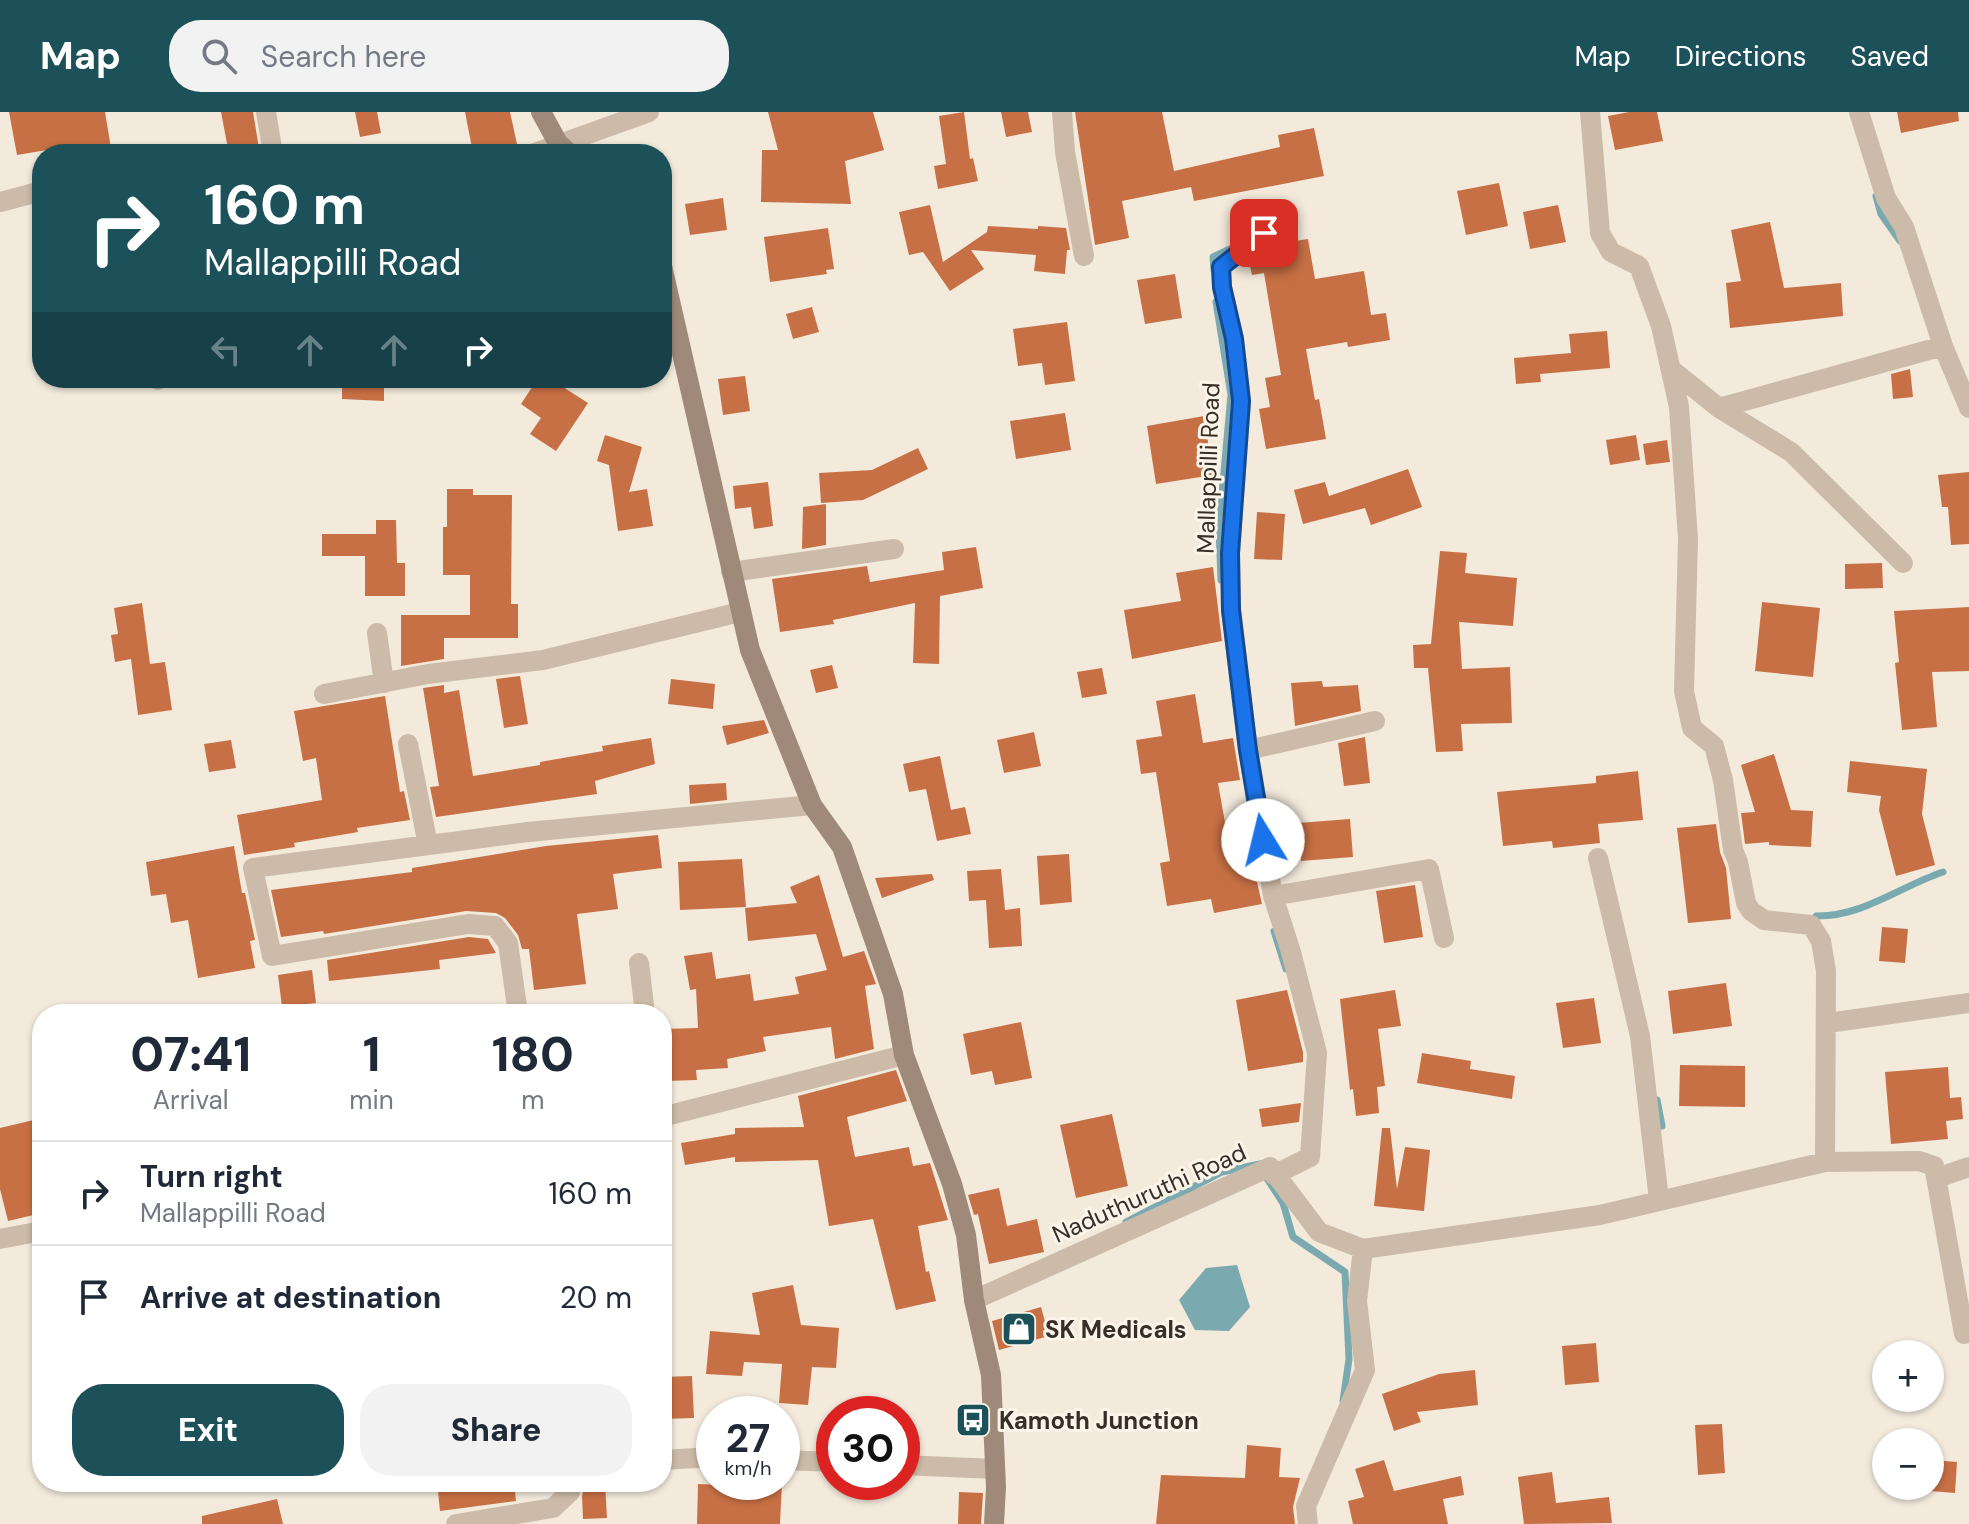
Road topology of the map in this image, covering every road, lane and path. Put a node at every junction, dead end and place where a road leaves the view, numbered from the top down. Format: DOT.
graph roads {
  1 [pos="266,112"];
  2 [pos="541,112"];
  3 [pos="649,112"];
  4 [pos="1062,112"];
  5 [pos="1590,112"];
  6 [pos="1859,112"];
  7 [pos="271,144"];
  8 [pos="561,144"];
  9 [pos="575,144"];
  10 [pos="32,194"];
  11 [pos="0,202"];
  12 [pos="1264,233"];
  13 [pos="1084,256"];
  14 [pos="672,310"];
  15 [pos="1943,346"];
  16 [pos="1672,370"];
  17 [pos="1719,408"];
  18 [pos="1969,408"];
  19 [pos="894,549"];
  20 [pos="1903,563"];
  21 [pos="731,572"];
  22 [pos="740,612"];
  23 [pos="377,633"];
  24 [pos="384,683"];
  25 [pos="324,694"];
  26 [pos="1375,721"];
  27 [pos="408,744"];
  28 [pos="1248,750"];
  29 [pos="812,805"];
  30 [pos="428,845"];
  31 [pos="1598,858"];
  32 [pos="1273,896"];
  33 [pos="1444,938"];
  34 [pos="639,963"];
  35 [pos="1969,1003"];
  36 [pos="517,1004"];
  37 [pos="644,1004"];
  38 [pos="1828,1023"];
  39 [pos="904,1055"];
  40 [pos="672,1114"];
  41 [pos="1825,1162"];
  42 [pos="1969,1167"];
  43 [pos="1274,1175"];
  44 [pos="1937,1178"];
  45 [pos="1659,1200"];
  46 [pos="32,1233"];
  47 [pos="0,1239"];
  48 [pos="1363,1249"];
  49 [pos="974,1300"];
  50 [pos="1964,1334"];
  51 [pos="696,1458"];
  52 [pos="672,1459"];
  53 [pos="920,1466"];
  54 [pos="995,1469"];
  55 [pos="570,1492"];
  56 [pos="456,1524"];
  57 [pos="994,1524"];
  58 [pos="1308,1524"];
  1 -- 7 [label="street"];
  2 -- 8 [label="main road"];
  3 -- 9 [label="street"];
  4 -- 13 [label="street"];
  5 -- 16 [label="street"];
  6 -- 15 [label="street"];
  10 -- 11 [label="street"];
  12 -- 28 [label="street, Mallappilli Road"];
  14 -- 21 [label="main road"];
  15 -- 17 [label="street"];
  15 -- 18 [label="street"];
  16 -- 17 [label="street"];
  16 -- 38 [label="street"];
  17 -- 20 [label="street"];
  19 -- 21 [label="street"];
  21 -- 22 [label="main road"];
  22 -- 24 [label="street"];
  22 -- 29 [label="main road"];
  23 -- 24 [label="street"];
  24 -- 25 [label="street"];
  26 -- 28 [label="street"];
  27 -- 30 [label="street"];
  28 -- 32 [label="street, Mallappilli Road"];
  29 -- 30 [label="street"];
  29 -- 39 [label="main road"];
  30 -- 36 [label="street"];
  31 -- 45 [label="street"];
  32 -- 33 [label="street"];
  32 -- 43 [label="street, Mallappilli Road"];
  34 -- 37 [label="street"];
  35 -- 38 [label="street"];
  38 -- 41 [label="street"];
  39 -- 40 [label="street"];
  39 -- 49 [label="main road"];
  41 -- 44 [label="street"];
  41 -- 45 [label="street"];
  42 -- 44 [label="street"];
  43 -- 48 [label="street, Naduthuruthi Road"];
  43 -- 49 [label="street, Naduthuruthi Road"];
  44 -- 50 [label="street"];
  45 -- 48 [label="street"];
  46 -- 47 [label="street"];
  48 -- 58 [label="street"];
  49 -- 54 [label="main road"];
  51 -- 52 [label="street"];
  53 -- 54 [label="street"];
  54 -- 57 [label="main road"];
  55 -- 56 [label="street"];
}
